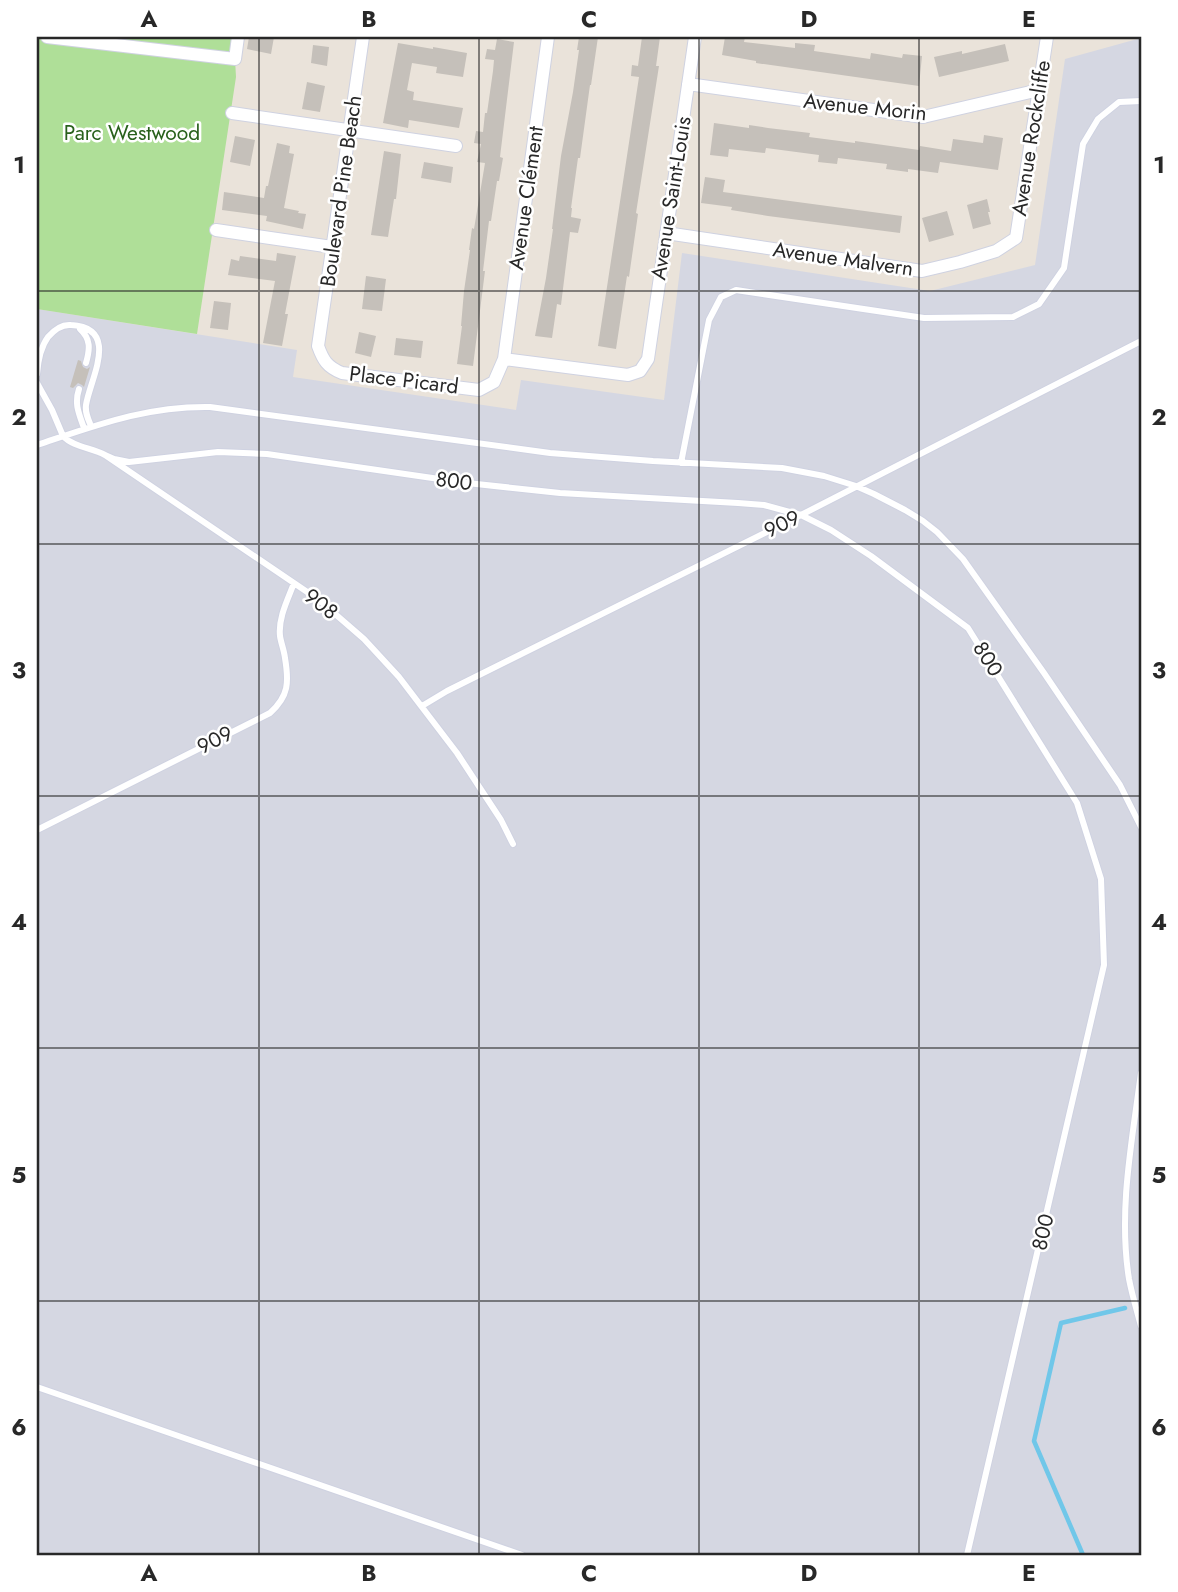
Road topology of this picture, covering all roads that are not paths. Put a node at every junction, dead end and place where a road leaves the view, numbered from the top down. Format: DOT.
graph roads {
  1 [pos="47,37"];
  2 [pos="238,37"];
  3 [pos="363,37"];
  4 [pos="548,37"];
  5 [pos="695,37"];
  6 [pos="1047,37"];
  7 [pos="688,85"];
  8 [pos="1039,90"];
  9 [pos="1141,102"];
  10 [pos="232,113"];
  11 [pos="349,130"];
  12 [pos="456,146"];
  13 [pos="216,230"];
  14 [pos="666,233"];
  15 [pos="1016,239"];
  16 [pos="332,247"];
  17 [pos="72,325"];
  18 [pos="1141,341"];
  19 [pos="318,346"];
  20 [pos="504,359"];
  21 [pos="86,363"];
  22 [pos="37,374"];
  23 [pos="37,383"];
  24 [pos="79,389"];
  25 [pos="87,427"];
  26 [pos="63,436"];
  27 [pos="37,445"];
  28 [pos="105,455"];
  29 [pos="681,463"];
  30 [pos="856,486"];
  31 [pos="801,515"];
  32 [pos="294,583"];
  33 [pos="422,706"];
  34 [pos="1141,827"];
  35 [pos="37,830"];
  36 [pos="513,844"];
  37 [pos="1141,1073"];
  38 [pos="1141,1326"];
  39 [pos="37,1387"];
  40 [pos="522,1555"];
  41 [pos="967,1555"];
  1 -- 2 [label="street"];
  3 -- 11 [label="street, Boulevard Pine Beach"];
  4 -- 20 [label="street, Avenue Clément"];
  5 -- 7 [label="street, Avenue Saint-Louis"];
  6 -- 8 [label="street, Avenue Rockcliffe"];
  7 -- 8 [label="street, Avenue Morin"];
  7 -- 14 [label="street, Avenue Saint-Louis"];
  8 -- 15 [label="street, Avenue Rockcliffe"];
  9 -- 29 [label="lane"];
  10 -- 11 [label="street"];
  11 -- 12 [label="street"];
  11 -- 16 [label="street, Boulevard Pine Beach"];
  13 -- 16 [label="street"];
  14 -- 15 [label="street, Avenue Malvern"];
  14 -- 20 [label="street, Avenue Saint-Louis"];
  16 -- 19 [label="street, Boulevard Pine Beach"];
  17 -- 21 [label="lane"];
  17 -- 22 [label="lane"];
  17 -- 25 [label="lane"];
  18 -- 30 [label="lane, 909"];
  19 -- 20 [label="street, Place Picard"];
  23 -- 26 [label="lane"];
  24 -- 25 [label="lane"];
  25 -- 26 [label="lane"];
  25 -- 29 [label="lane"];
  26 -- 27 [label="lane"];
  26 -- 28 [label="lane, 908"];
  28 -- 31 [label="lane, 800"];
  28 -- 32 [label="lane, 908"];
  29 -- 30 [label="lane"];
  30 -- 31 [label="lane, 909"];
  30 -- 34 [label="lane"];
  31 -- 33 [label="lane, 909"];
  31 -- 41 [label="lane, 800"];
  32 -- 33 [label="lane, 908"];
  32 -- 35 [label="lane, 909"];
  33 -- 36 [label="lane, 908"];
  37 -- 38 [label="lane"];
  39 -- 40 [label="lane"];
}
